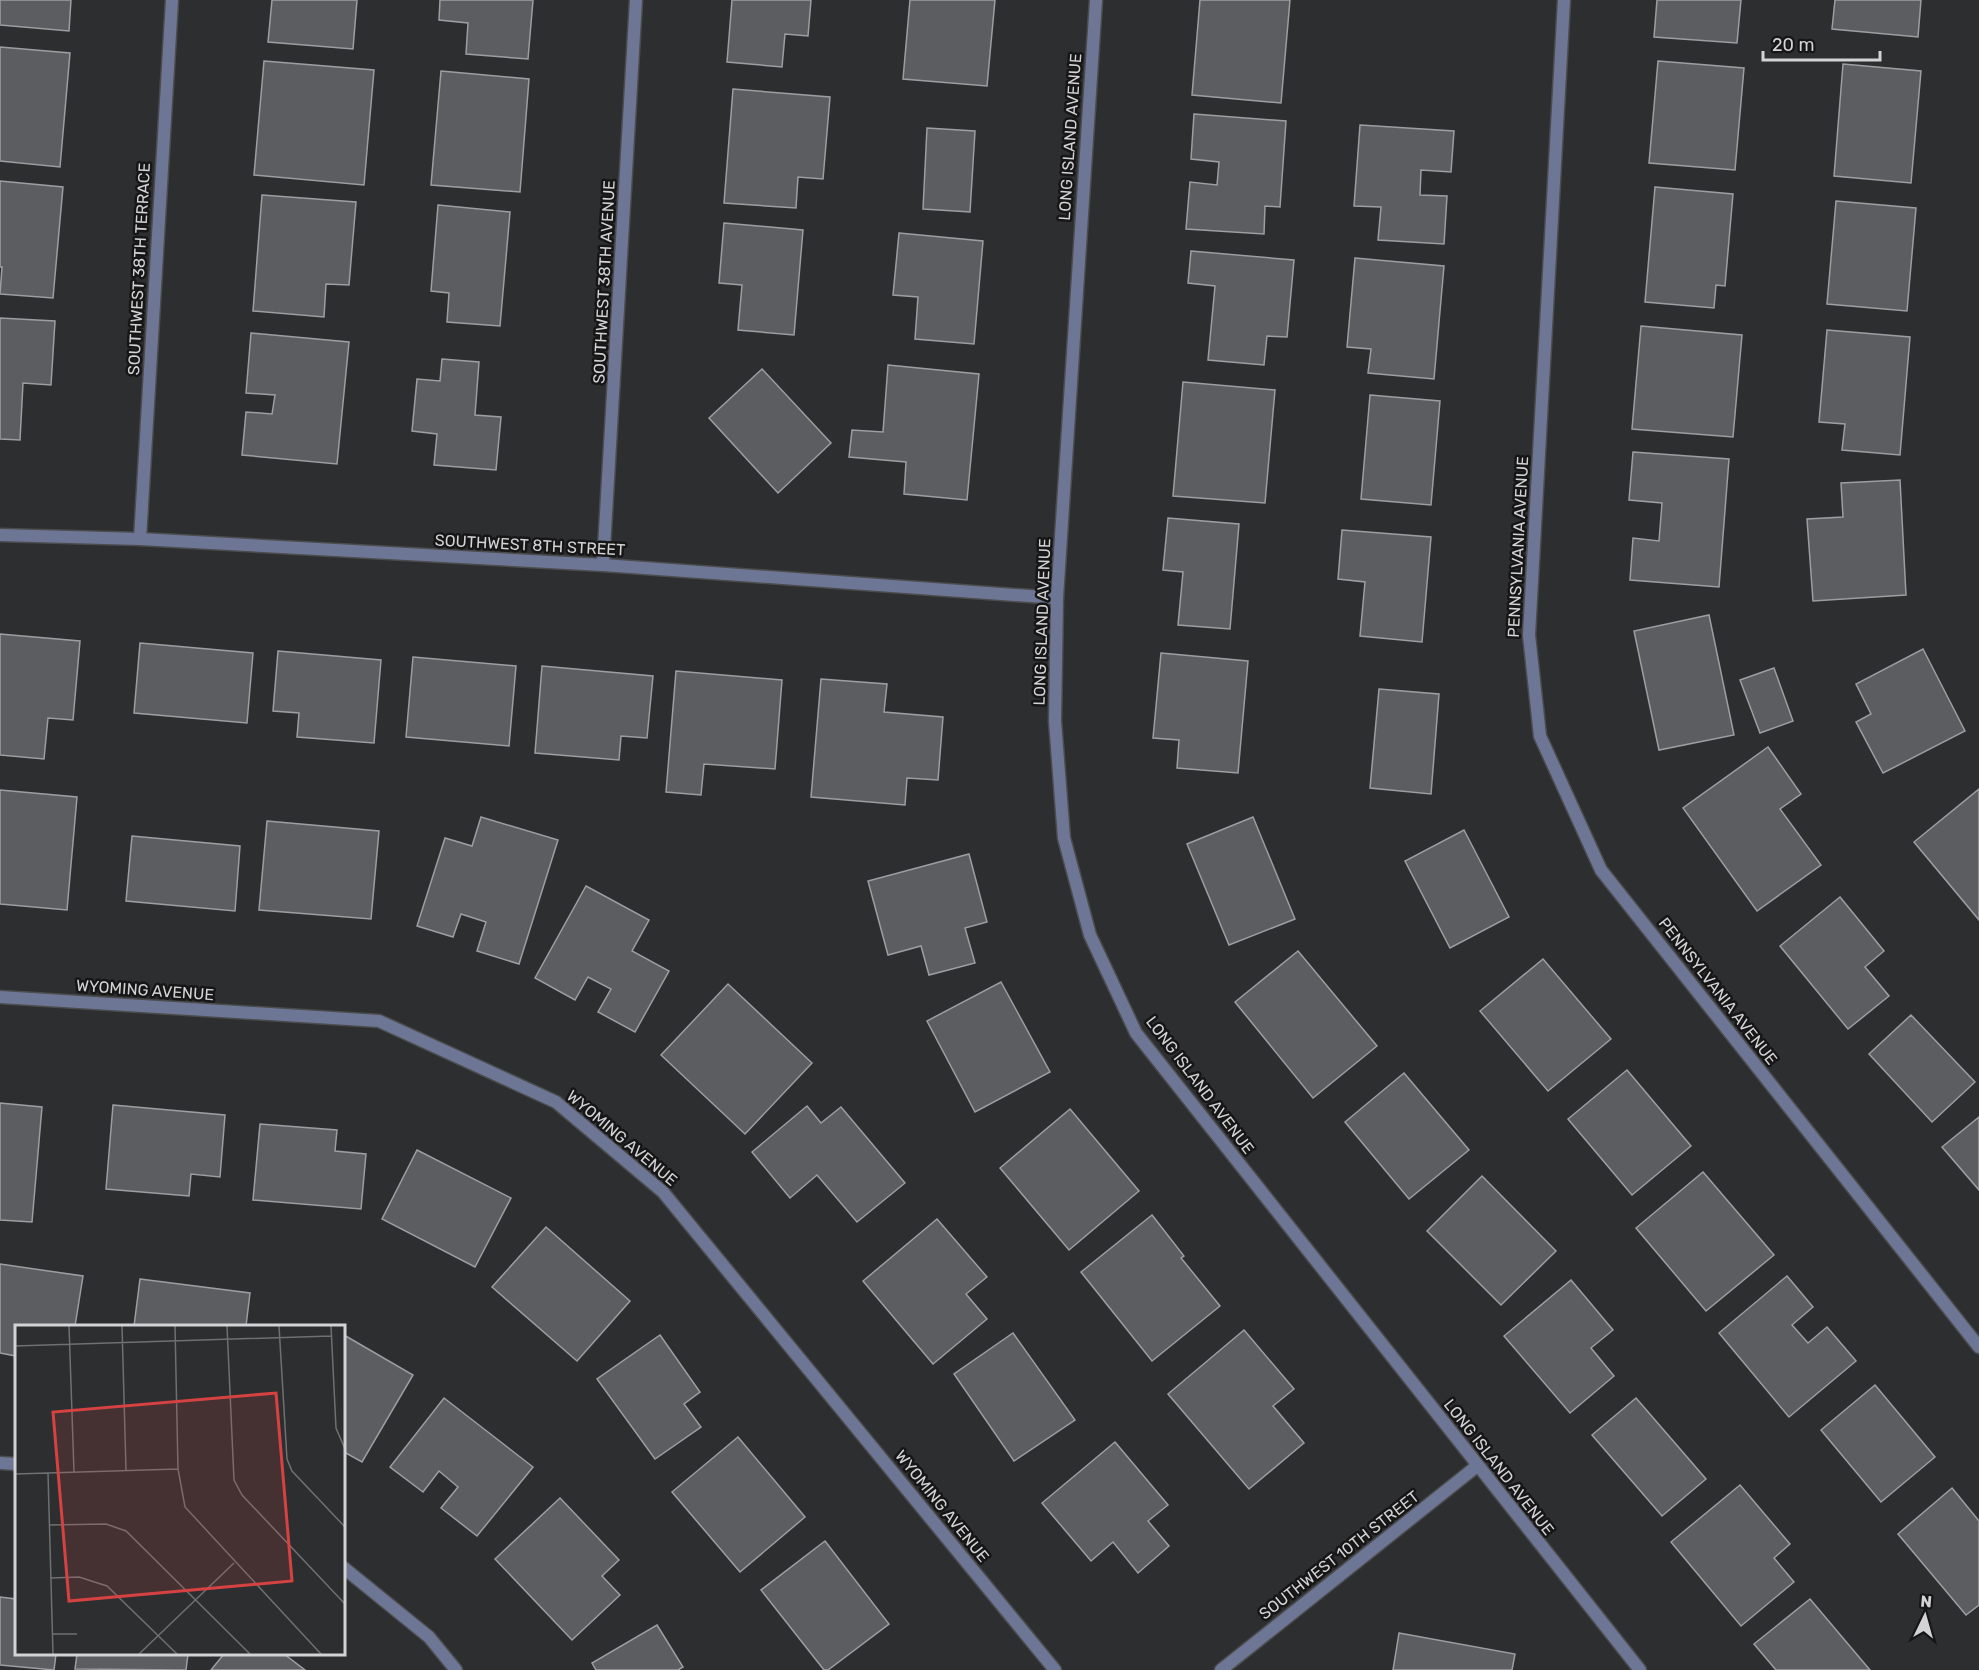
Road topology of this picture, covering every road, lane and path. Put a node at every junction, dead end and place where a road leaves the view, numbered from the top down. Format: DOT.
graph roads {
  1 [pos="172,0"];
  2 [pos="636,0"];
  3 [pos="1096,0"];
  4 [pos="1564,0"];
  5 [pos="0,535"];
  6 [pos="140,539"];
  7 [pos="603,565"];
  8 [pos="1057,598"];
  9 [pos="0,997"];
  10 [pos="1979,1347"];
  11 [pos="0,1463"];
  12 [pos="15,1464"];
  13 [pos="1477,1466"];
  14 [pos="345,1569"];
  15 [pos="456,1670"];
  16 [pos="1055,1670"];
  17 [pos="1221,1670"];
  18 [pos="1640,1670"];
  1 -- 6 [label="street, SOUTHWEST 38TH TERRACE"];
  2 -- 7 [label="street, SOUTHWEST 38TH AVENUE"];
  3 -- 8 [label="street, LONG ISLAND AVENUE"];
  4 -- 10 [label="street, PENNSYLVANIA AVENUE"];
  5 -- 6 [label="street, SOUTHWEST 8TH STREET"];
  6 -- 7 [label="street, SOUTHWEST 8TH STREET"];
  7 -- 8 [label="street, SOUTHWEST 8TH STREET"];
  8 -- 13 [label="street, LONG ISLAND AVENUE"];
  9 -- 16 [label="street, WYOMING AVENUE"];
  11 -- 12 [label="street"];
  13 -- 17 [label="street, SOUTHWEST 10TH STREET"];
  13 -- 18 [label="street, LONG ISLAND AVENUE"];
  14 -- 15 [label="street"];
}
